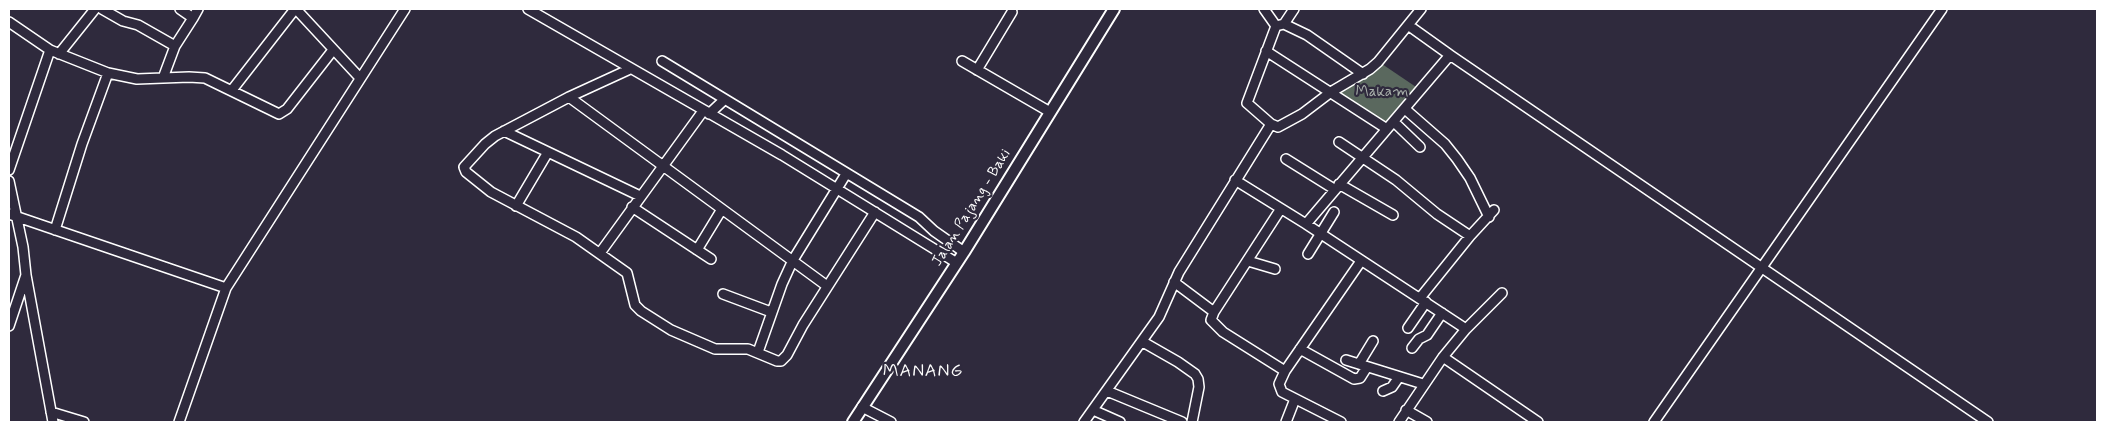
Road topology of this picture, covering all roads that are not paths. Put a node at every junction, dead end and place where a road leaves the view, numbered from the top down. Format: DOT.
graph roads {
  1 [pos="102,9"];
  2 [pos="180,9"];
  3 [pos="198,9"];
  4 [pos="296,9"];
  5 [pos="405,9"];
  6 [pos="528,9"];
  7 [pos="1114,9"];
  8 [pos="1264,9"];
  9 [pos="1294,9"];
  10 [pos="1421,9"];
  11 [pos="1942,9"];
  12 [pos="89,10"];
  13 [pos="1012,12"];
  14 [pos="193,18"];
  15 [pos="9,22"];
  16 [pos="1280,25"];
  17 [pos="1408,25"];
  18 [pos="175,46"];
  19 [pos="333,50"];
  20 [pos="1266,51"];
  21 [pos="55,52"];
  22 [pos="1450,55"];
  23 [pos="662,61"];
  24 [pos="962,61"];
  25 [pos="630,68"];
  26 [pos="977,70"];
  27 [pos="108,73"];
  28 [pos="1363,74"];
  29 [pos="163,78"];
  30 [pos="360,78"];
  31 [pos="232,90"];
  32 [pos="1331,92"];
  33 [pos="569,97"];
  34 [pos="724,100"];
  35 [pos="1405,109"];
  36 [pos="706,112"];
  37 [pos="1050,112"];
  38 [pos="1394,122"];
  39 [pos="1271,124"];
  40 [pos="1387,129"];
  41 [pos="504,131"];
  42 [pos="1339,142"];
  43 [pos="1420,147"];
  44 [pos="548,152"];
  45 [pos="1362,157"];
  46 [pos="1286,159"];
  47 [pos="662,165"];
  48 [pos="9,170"];
  49 [pos="846,174"];
  50 [pos="1235,180"];
  51 [pos="9,181"];
  52 [pos="1336,187"];
  53 [pos="837,188"];
  54 [pos="640,196"];
  55 [pos="516,206"];
  56 [pos="632,207"];
  57 [pos="722,209"];
  58 [pos="1280,210"];
  59 [pos="875,212"];
  60 [pos="1334,212"];
  61 [pos="12,215"];
  62 [pos="1393,215"];
  63 [pos="1306,224"];
  64 [pos="55,230"];
  65 [pos="1320,234"];
  66 [pos="1470,236"];
  67 [pos="696,250"];
  68 [pos="964,252"];
  69 [pos="600,253"];
  70 [pos="1308,254"];
  71 [pos="711,259"];
  72 [pos="792,260"];
  73 [pos="1248,261"];
  74 [pos="1361,261"];
  75 [pos="957,263"];
  76 [pos="1760,268"];
  77 [pos="1275,269"];
  78 [pos="26,275"];
  79 [pos="1174,282"];
  80 [pos="827,286"];
  81 [pos="226,288"];
  82 [pos="1502,293"];
  83 [pos="723,294"];
  84 [pos="1423,300"];
  85 [pos="771,312"];
  86 [pos="1214,312"];
  87 [pos="1442,313"];
  88 [pos="9,326"];
  89 [pos="1408,328"];
  90 [pos="1466,329"];
  91 [pos="1373,341"];
  92 [pos="1143,342"];
  93 [pos="1412,348"];
  94 [pos="1300,349"];
  95 [pos="758,352"];
  96 [pos="1443,357"];
  97 [pos="1346,360"];
  98 [pos="1363,366"];
  99 [pos="1285,372"];
  100 [pos="1399,377"];
  101 [pos="1423,384"];
  102 [pos="1107,391"];
  103 [pos="1383,391"];
  104 [pos="1295,399"];
  105 [pos="862,408"];
  106 [pos="1093,410"];
  107 [pos="1406,410"];
  108 [pos="51,412"];
  109 [pos="53,422"];
  110 [pos="84,422"];
  111 [pos="179,422"];
  112 [pos="853,422"];
  113 [pos="891,422"];
  114 [pos="1084,422"];
  115 [pos="1120,422"];
  116 [pos="1182,422"];
  117 [pos="1192,422"];
  118 [pos="1286,422"];
  119 [pos="1341,422"];
  120 [pos="1399,422"];
  121 [pos="1426,422"];
  122 [pos="1538,422"];
  123 [pos="1654,422"];
  124 [pos="1988,422"];
  1 -- 18 [label="street"];
  2 -- 14 [label="street"];
  3 -- 14 [label="street"];
  4 -- 19 [label="street"];
  4 -- 31 [label="street"];
  5 -- 30 [label="street"];
  6 -- 25 [label="street"];
  7 -- 37 [label="main road, Jalan Pajang - Baki"];
  8 -- 16 [label="street"];
  9 -- 16 [label="street"];
  10 -- 17 [label="street"];
  11 -- 76 [label="street"];
  12 -- 21 [label="street"];
  13 -- 26 [label="street"];
  14 -- 18 [label="street"];
  15 -- 21 [label="street"];
  16 -- 20 [label="street"];
  16 -- 28 [label="street"];
  17 -- 22 [label="street"];
  17 -- 28 [label="street"];
  18 -- 29 [label="street"];
  19 -- 30 [label="street"];
  19 -- 31 [label="street"];
  20 -- 32 [label="street"];
  20 -- 39 [label="street"];
  21 -- 27 [label="street"];
  21 -- 48 [label="street"];
  22 -- 35 [label="street"];
  22 -- 76 [label="street"];
  23 -- 34 [label="street"];
  24 -- 26 [label="street"];
  25 -- 33 [label="street"];
  25 -- 36 [label="street"];
  26 -- 37 [label="street"];
  27 -- 29 [label="street"];
  27 -- 64 [label="street"];
  28 -- 32 [label="street"];
  29 -- 31 [label="street"];
  30 -- 81 [label="street"];
  32 -- 39 [label="street"];
  32 -- 40 [label="street"];
  33 -- 41 [label="street"];
  33 -- 47 [label="street"];
  34 -- 36 [label="street"];
  34 -- 49 [label="street"];
  35 -- 38 [label="street"];
  35 -- 66 [label="street"];
  36 -- 47 [label="street"];
  36 -- 53 [label="street"];
  37 -- 68 [label="main road, Jalan Pajang - Baki"];
  38 -- 40 [label="street"];
  38 -- 43 [label="street"];
  39 -- 50 [label="street"];
  40 -- 45 [label="street"];
  41 -- 44 [label="street"];
  41 -- 55 [label="street"];
  42 -- 45 [label="street"];
  44 -- 54 [label="street"];
  44 -- 55 [label="street"];
  45 -- 52 [label="street"];
  45 -- 66 [label="street"];
  46 -- 52 [label="street"];
  47 -- 54 [label="street"];
  47 -- 57 [label="street"];
  49 -- 53 [label="street"];
  49 -- 68 [label="street"];
  50 -- 58 [label="street"];
  50 -- 79 [label="street"];
  51 -- 61 [label="street"];
  52 -- 62 [label="street"];
  52 -- 63 [label="street"];
  53 -- 59 [label="street"];
  53 -- 72 [label="street"];
  54 -- 56 [label="street"];
  55 -- 69 [label="street"];
  56 -- 67 [label="street"];
  56 -- 69 [label="street"];
  57 -- 67 [label="street"];
  57 -- 72 [label="street"];
  58 -- 63 [label="street"];
  58 -- 73 [label="street"];
  59 -- 75 [label="street"];
  59 -- 80 [label="street"];
  60 -- 65 [label="street"];
  61 -- 64 [label="street"];
  61 -- 78 [label="street"];
  63 -- 65 [label="street"];
  64 -- 81 [label="street"];
  65 -- 70 [label="street"];
  65 -- 74 [label="street"];
  66 -- 84 [label="street"];
  67 -- 71 [label="street"];
  68 -- 75 [label="main road, Jalan Pajang - Baki"];
  69 -- 95 [label="street"];
  72 -- 80 [label="street"];
  72 -- 85 [label="street"];
  73 -- 77 [label="street"];
  73 -- 86 [label="street"];
  74 -- 84 [label="street"];
  74 -- 94 [label="street"];
  75 -- 105 [label="main road, Jalan Pajang - Baki"];
  76 -- 123 [label="street"];
  76 -- 124 [label="street"];
  78 -- 88 [label="street"];
  78 -- 108 [label="street"];
  79 -- 86 [label="street"];
  79 -- 92 [label="street"];
  80 -- 95 [label="street"];
  81 -- 111 [label="street"];
  82 -- 90 [label="street"];
  83 -- 85 [label="street"];
  84 -- 87 [label="street"];
  84 -- 89 [label="street"];
  85 -- 95 [label="street"];
  86 -- 99 [label="street"];
  87 -- 90 [label="street"];
  87 -- 93 [label="street"];
  90 -- 96 [label="street"];
  91 -- 98 [label="street"];
  92 -- 102 [label="street"];
  92 -- 117 [label="street"];
  94 -- 98 [label="street"];
  94 -- 99 [label="street"];
  96 -- 101 [label="street"];
  96 -- 122 [label="street"];
  97 -- 98 [label="street"];
  98 -- 100 [label="street"];
  99 -- 104 [label="street"];
  100 -- 101 [label="street"];
  100 -- 103 [label="street"];
  101 -- 107 [label="street"];
  102 -- 106 [label="street"];
  102 -- 116 [label="street"];
  104 -- 118 [label="street"];
  104 -- 119 [label="street"];
  105 -- 112 [label="main road, Jalan Pajang - Baki"];
  105 -- 113 [label="street"];
  106 -- 114 [label="street"];
  106 -- 115 [label="street"];
  107 -- 120 [label="street"];
  107 -- 121 [label="street"];
  108 -- 109 [label="street"];
  108 -- 110 [label="street"];
}
